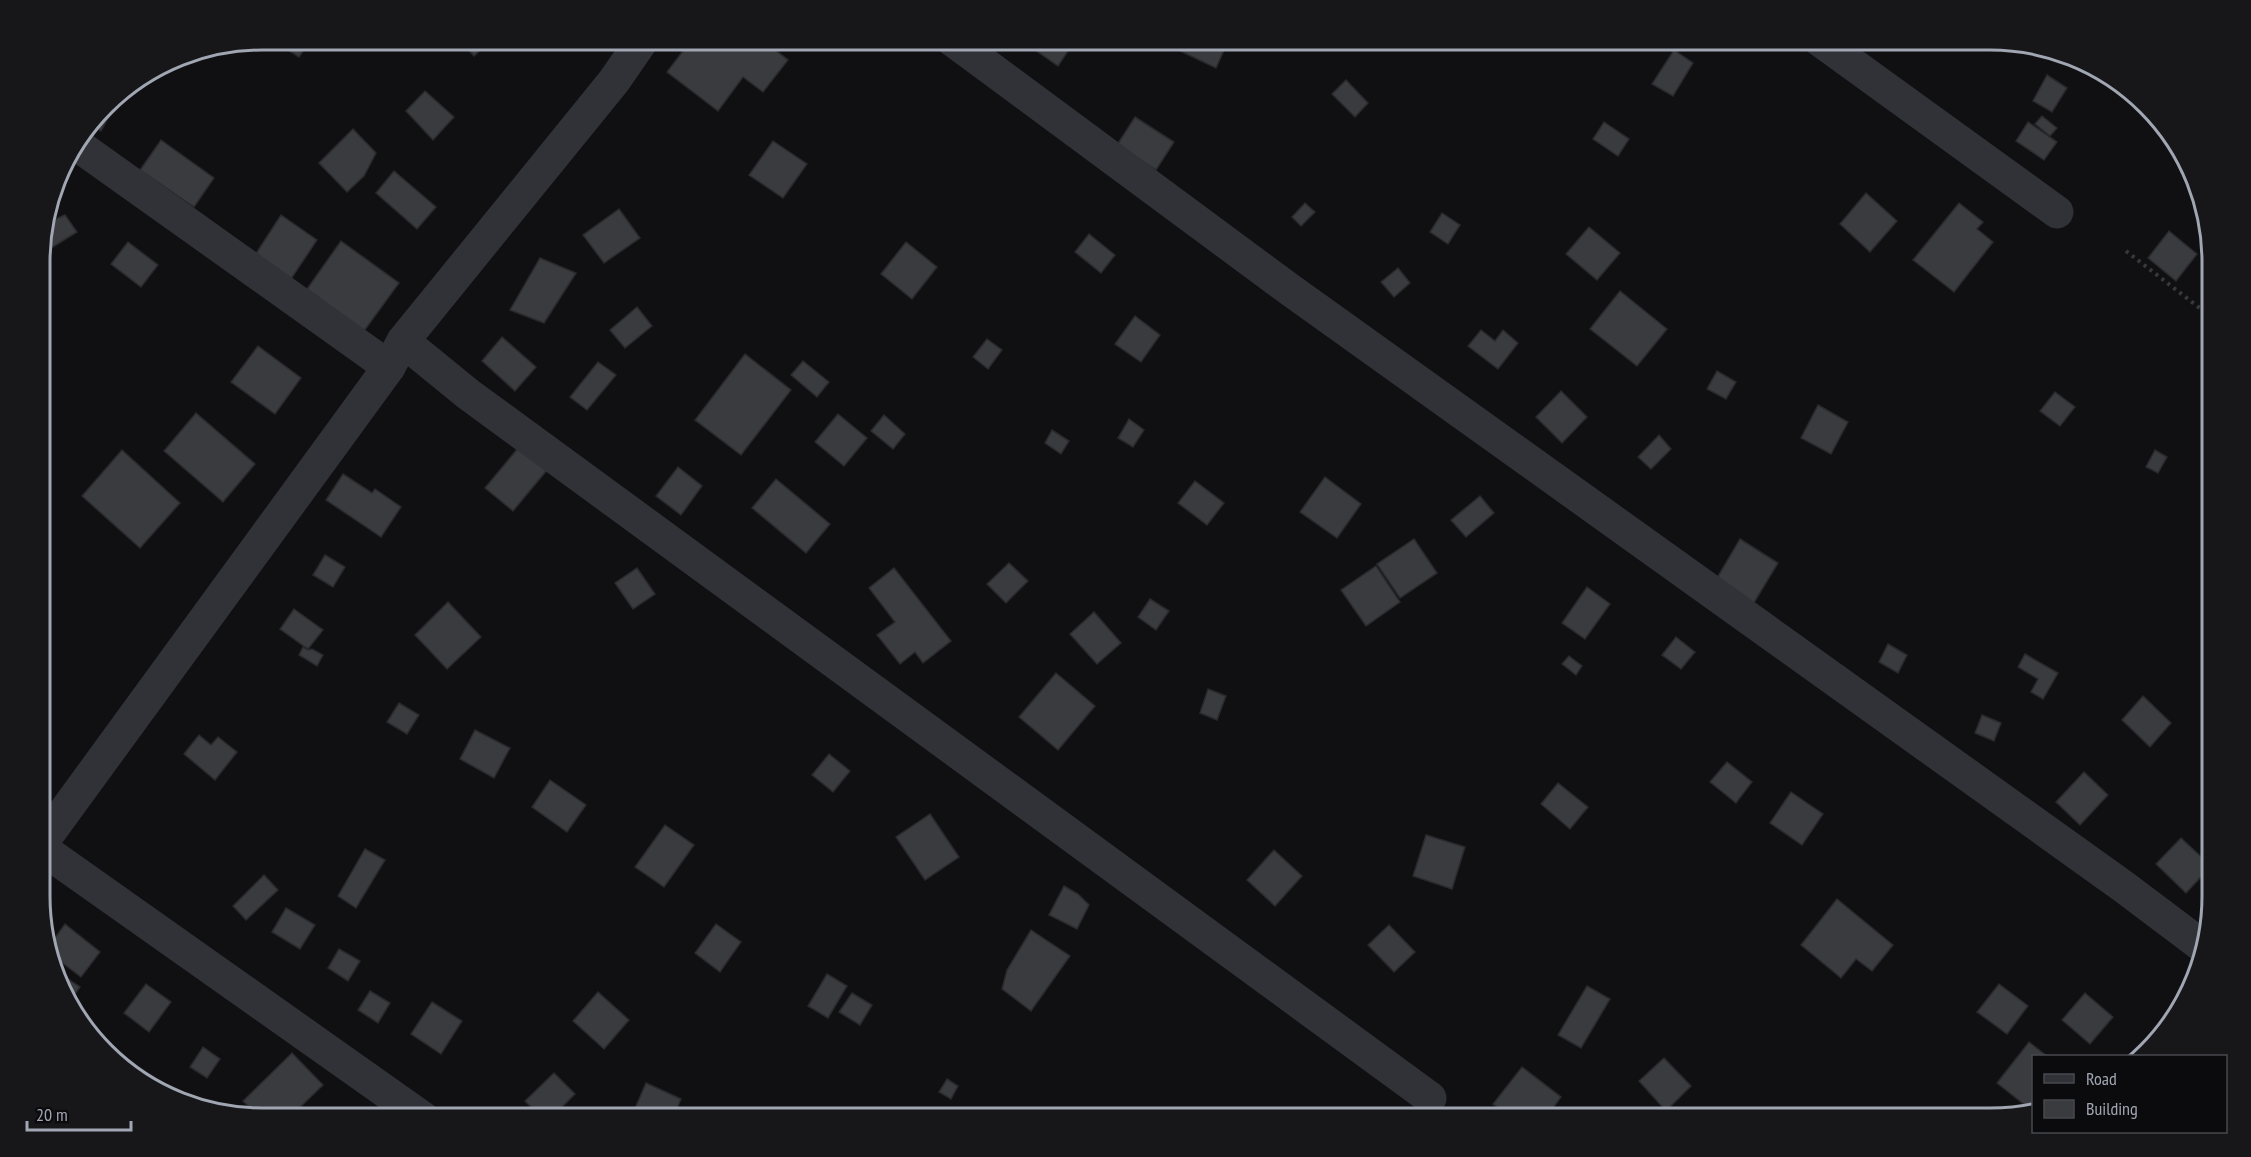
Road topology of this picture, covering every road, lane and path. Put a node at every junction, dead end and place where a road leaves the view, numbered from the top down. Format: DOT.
graph roads {
  1 [pos="635,50"];
  2 [pos="966,50"];
  3 [pos="1833,50"];
  4 [pos="82,148"];
  5 [pos="2057,212"];
  6 [pos="2126,251"];
  7 [pos="2202,310"];
  8 [pos="396,354"];
  9 [pos="50,834"];
  10 [pos="50,852"];
  11 [pos="2196,942"];
  12 [pos="1430,1098"];
  13 [pos="409,1108"];
  1 -- 8 [label="street"];
  2 -- 11 [label="street"];
  3 -- 5 [label="street"];
  4 -- 8 [label="street"];
  6 -- 7 [label="path"];
  8 -- 9 [label="street"];
  8 -- 12 [label="street"];
  10 -- 13 [label="street"];
}
